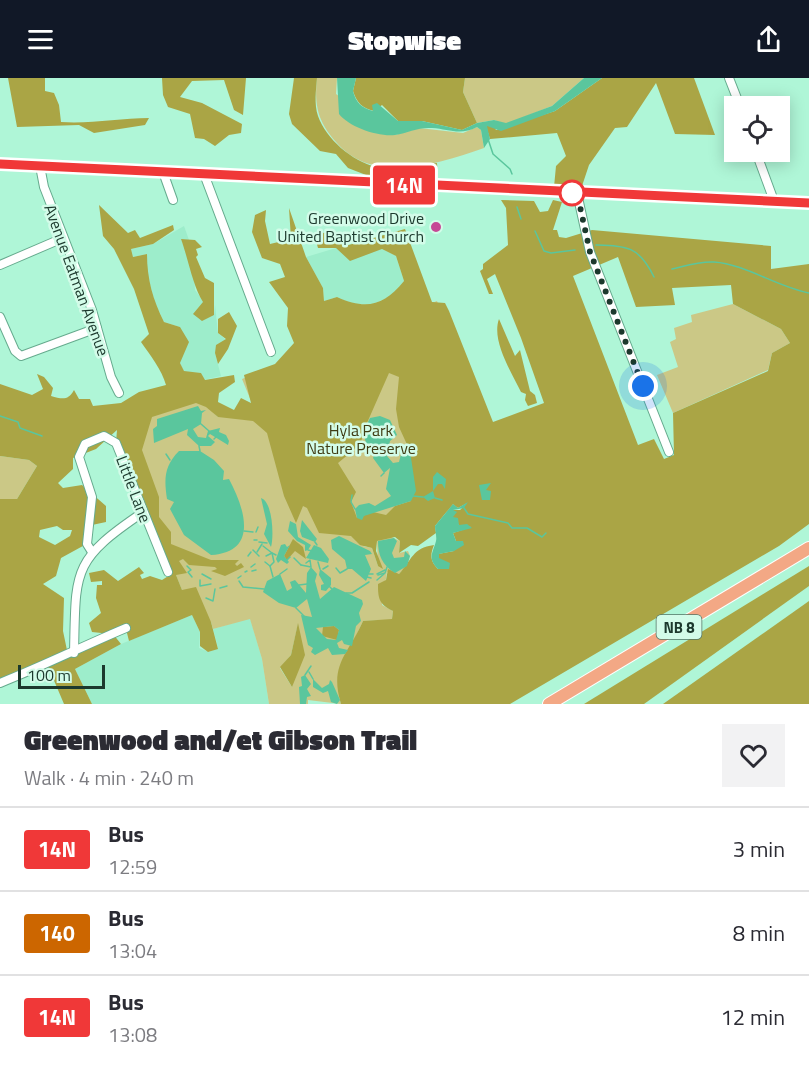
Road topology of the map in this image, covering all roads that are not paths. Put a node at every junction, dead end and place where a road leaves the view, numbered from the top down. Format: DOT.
graph roads {
  1 [pos="729,78"];
  2 [pos="736,96"];
  3 [pos="760,162"];
  4 [pos="0,164"];
  5 [pos="40,166"];
  6 [pos="163,172"];
  7 [pos="204,174"];
  8 [pos="577,193"];
  9 [pos="173,201"];
  10 [pos="774,201"];
  11 [pos="809,203"];
  12 [pos="63,238"];
  13 [pos="0,265"];
  14 [pos="0,317"];
  15 [pos="97,328"];
  16 [pos="271,352"];
  17 [pos="119,393"];
  18 [pos="669,452"];
  19 [pos="142,513"];
  20 [pos="809,548"];
  21 [pos="92,552"];
  22 [pos="168,572"];
  23 [pos="126,628"];
  24 [pos="74,653"];
  25 [pos="0,683"];
  26 [pos="549,704"];
  1 -- 2 [label="street"];
  3 -- 10 [label="street"];
  4 -- 5 [label="main road"];
  5 -- 6 [label="main road"];
  5 -- 12 [label="street, Avenue Eatman Avenue"];
  6 -- 7 [label="main road"];
  6 -- 9 [label="street"];
  7 -- 8 [label="main road"];
  7 -- 16 [label="street"];
  8 -- 10 [label="main road"];
  8 -- 18 [label="street"];
  10 -- 11 [label="main road"];
  12 -- 13 [label="street"];
  12 -- 15 [label="street, Avenue Eatman Avenue"];
  14 -- 15 [label="street"];
  15 -- 17 [label="street, Avenue Eatman Avenue"];
  19 -- 21 [label="street"];
  19 -- 21 [label="street, Little Lane"];
  19 -- 22 [label="street, Little Lane"];
  20 -- 26 [label="highway, NB 8"];
  21 -- 24 [label="street"];
  23 -- 24 [label="street"];
  24 -- 25 [label="street"];
}
